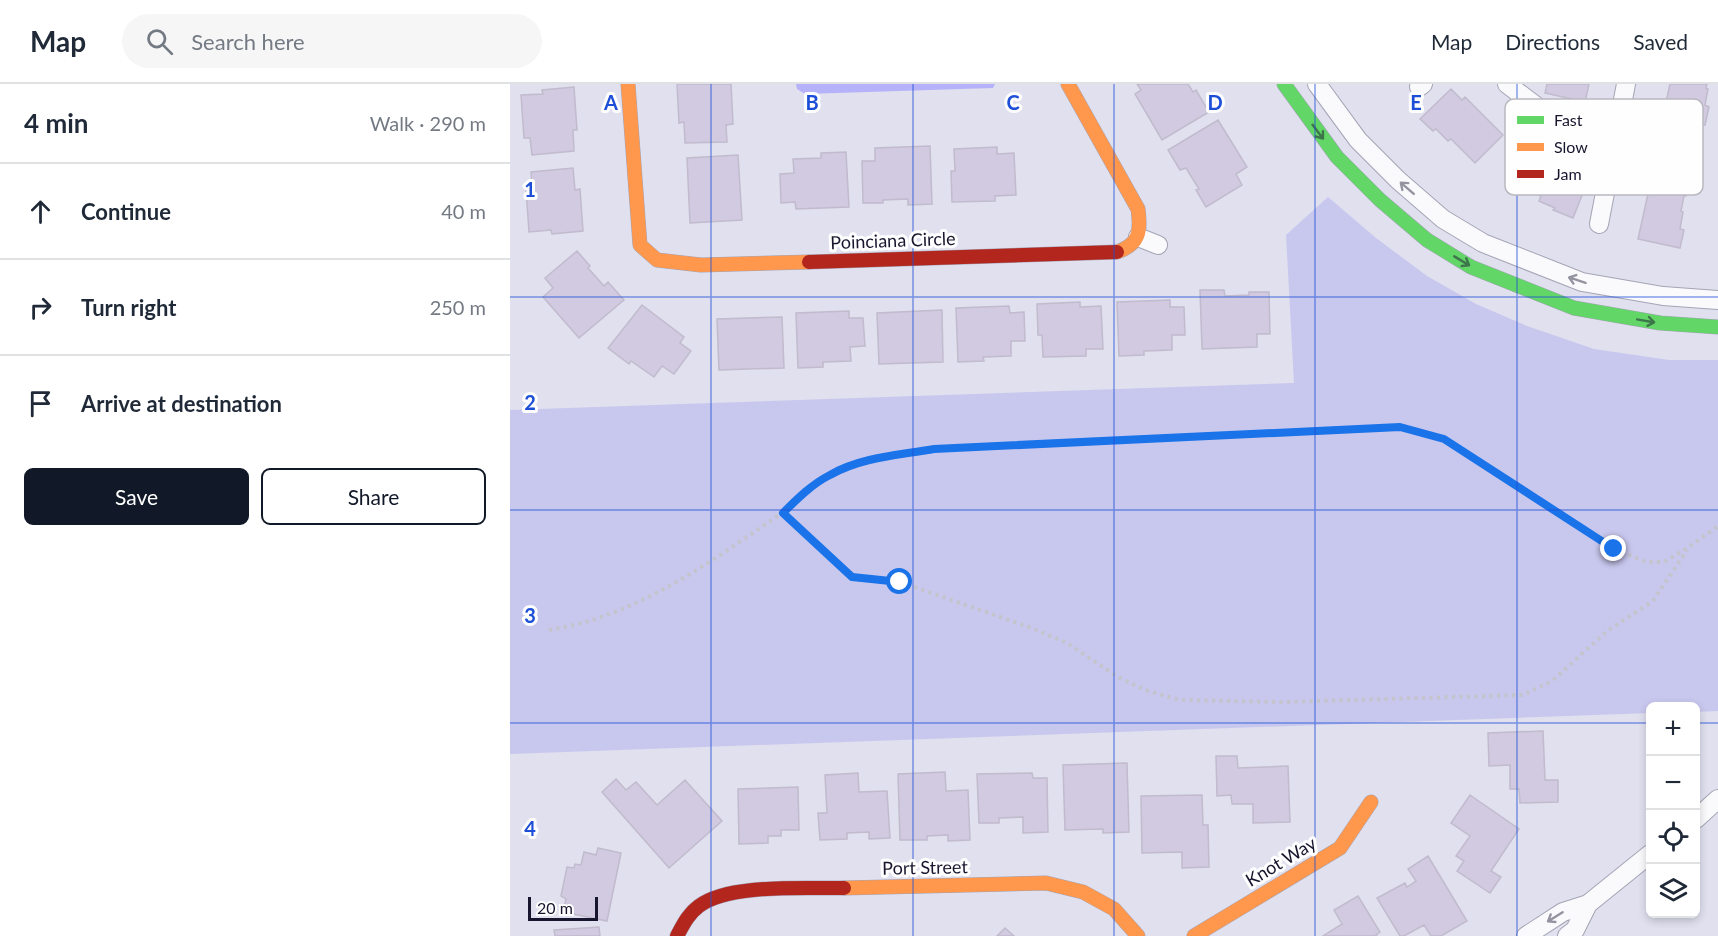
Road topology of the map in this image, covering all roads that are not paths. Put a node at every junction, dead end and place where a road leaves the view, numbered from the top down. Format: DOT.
graph roads {
  1 [pos="628,84"];
  2 [pos="1068,84"];
  3 [pos="1284,84"];
  4 [pos="1317,84"];
  5 [pos="1507,84"];
  6 [pos="1626,84"];
  7 [pos="1527,99"];
  8 [pos="1623,99"];
  9 [pos="1604,195"];
  10 [pos="1599,224"];
  11 [pos="1138,237"];
  12 [pos="1158,245"];
  13 [pos="1718,300"];
  14 [pos="1718,327"];
  15 [pos="1718,799"];
  16 [pos="1371,802"];
  17 [pos="1700,815"];
  18 [pos="1646,857"];
  19 [pos="1587,904"];
  20 [pos="677,936"];
  21 [pos="1138,936"];
  22 [pos="1194,936"];
  23 [pos="1526,936"];
  24 [pos="1567,936"];
  1 -- 11 [label="street, Poinciana Circle"];
  2 -- 11 [label="street"];
  3 -- 14 [label="street, one-way"];
  13 -- 4 [label="street, one-way"];
  5 -- 7 [label="street"];
  6 -- 8 [label="street"];
  9 -- 10 [label="street"];
  11 -- 12 [label="street"];
  15 -- 17 [label="street"];
  16 -- 22 [label="street, Knot Way"];
  18 -- 19 [label="street"];
  19 -- 23 [label="street, one-way"];
  19 -- 24 [label="street"];
  20 -- 21 [label="street, Port Street"];
}
